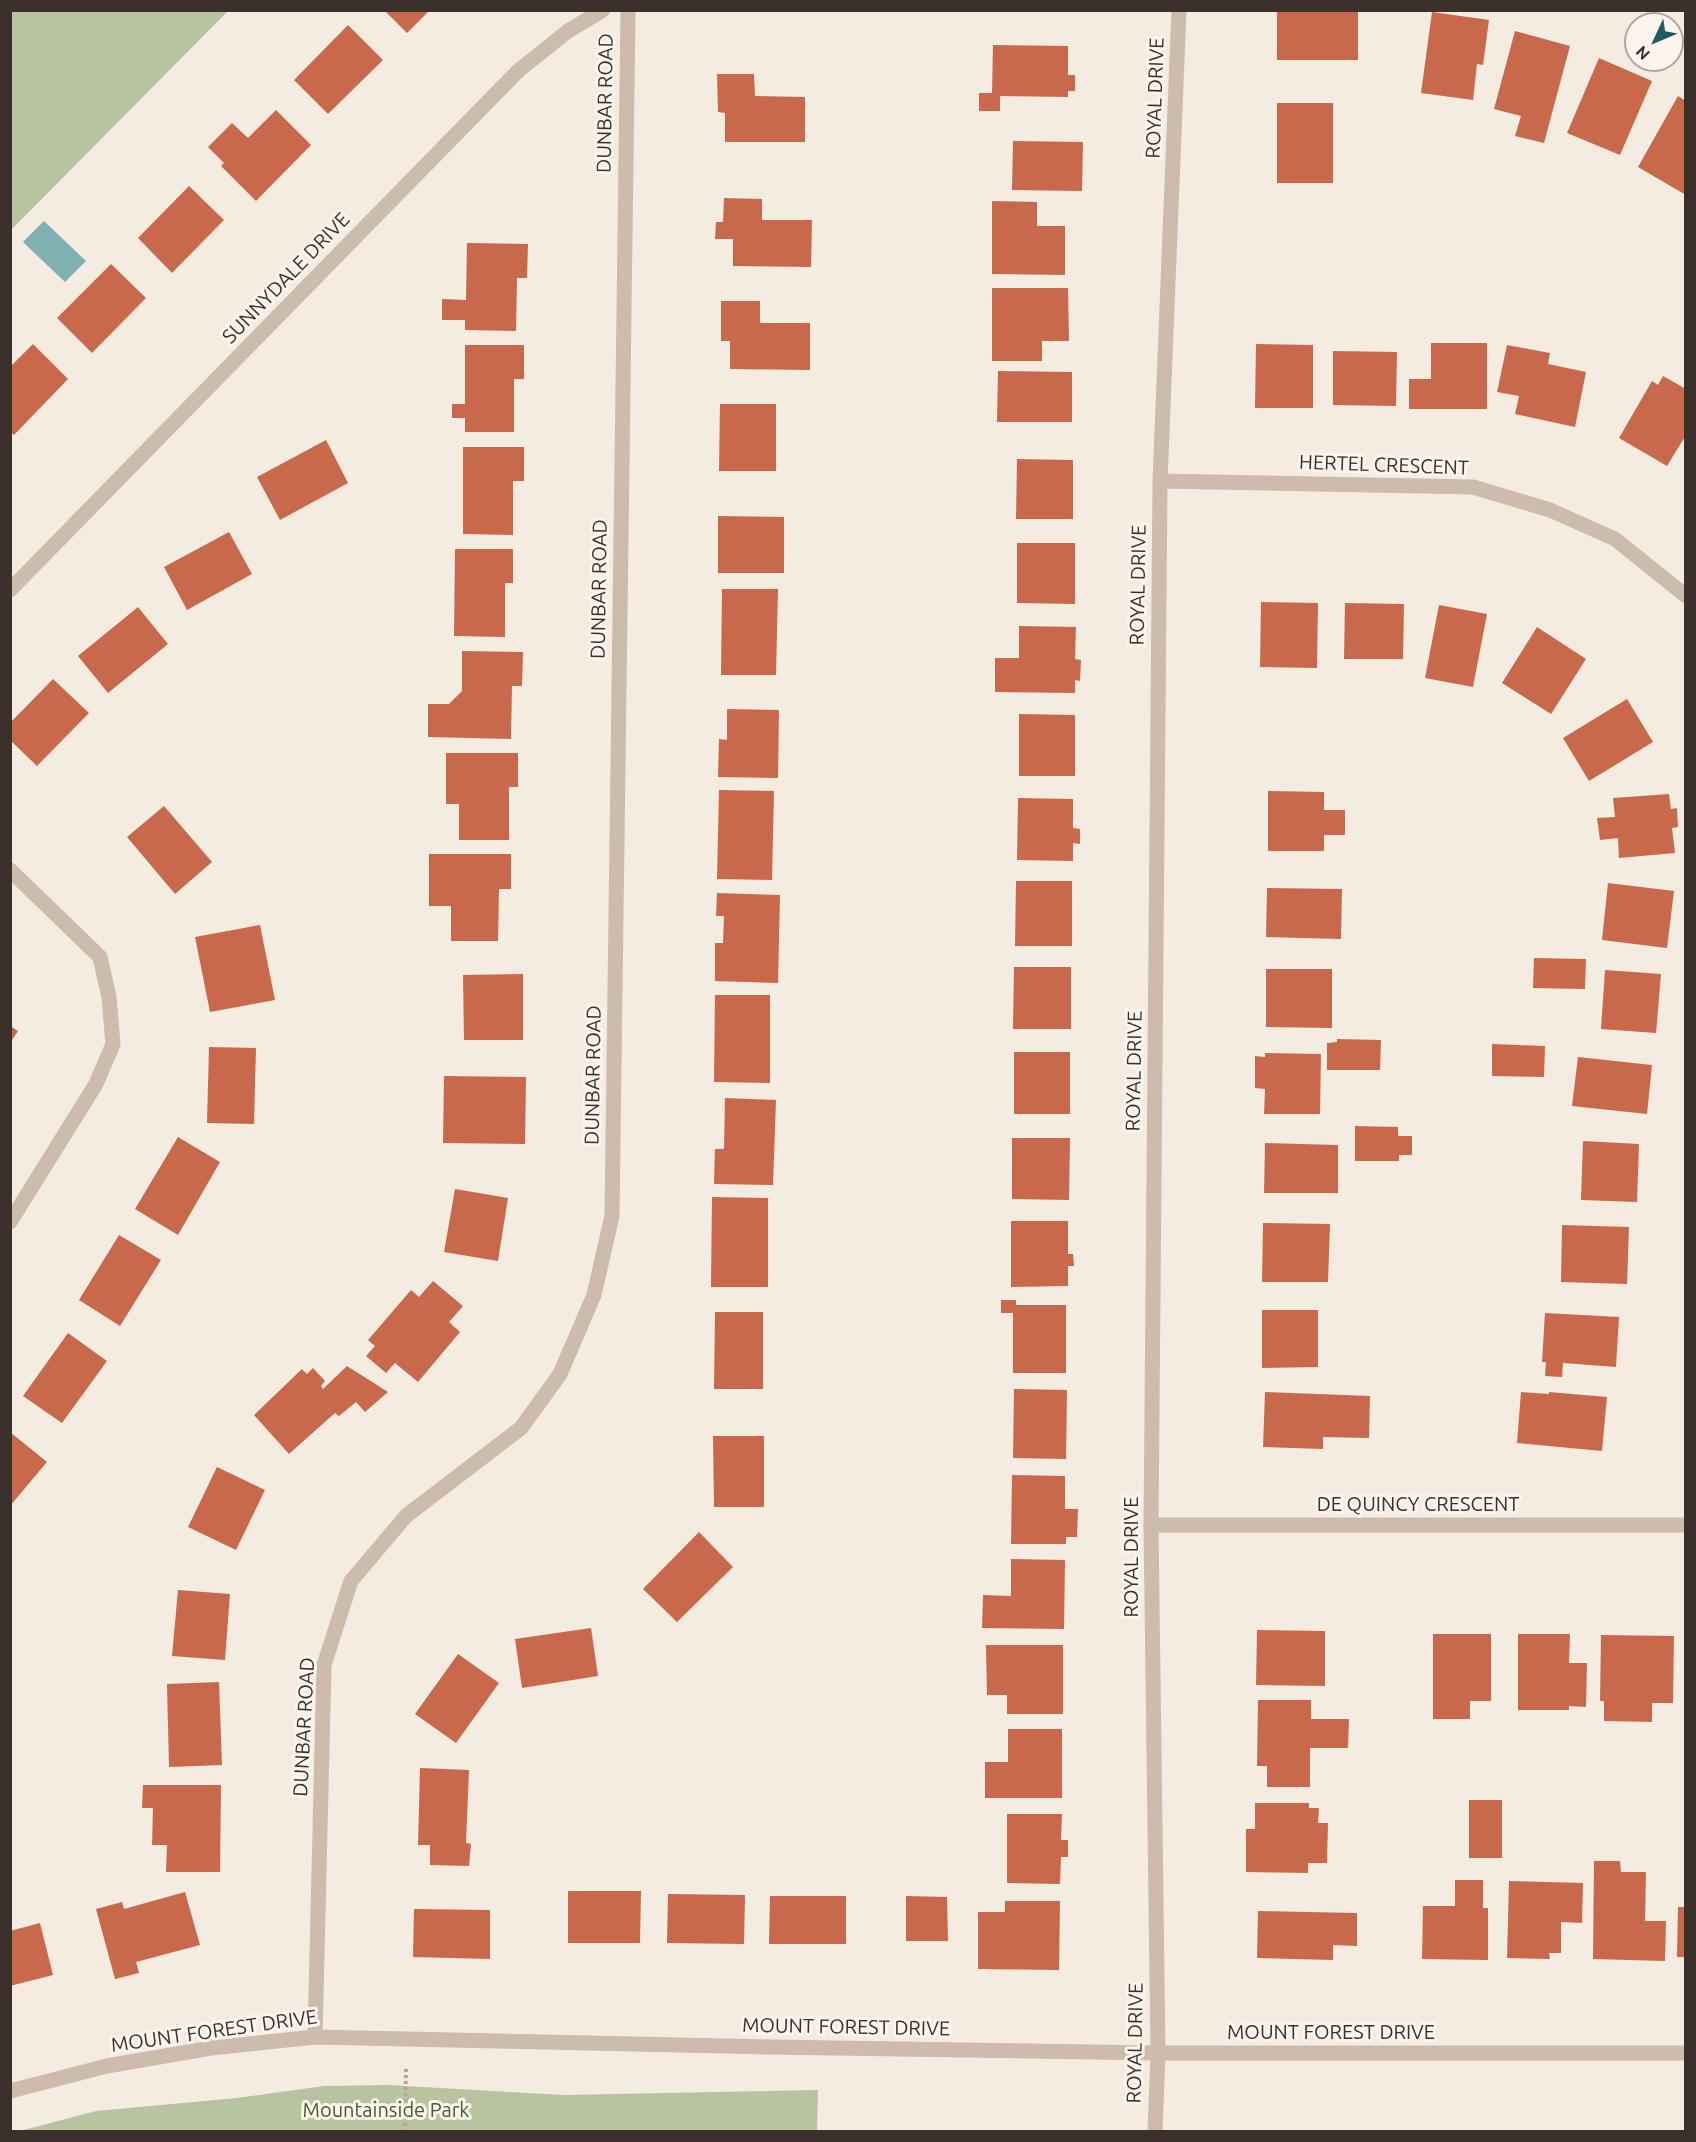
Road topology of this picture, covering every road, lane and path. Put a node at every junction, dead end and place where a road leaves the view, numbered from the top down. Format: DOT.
graph roads {
  1 [pos="603,10"];
  2 [pos="628,10"];
  3 [pos="1179,10"];
  4 [pos="1160,482"];
  5 [pos="10,590"];
  6 [pos="1686,596"];
  7 [pos="10,870"];
  8 [pos="10,1222"];
  9 [pos="1151,1525"];
  10 [pos="1686,1525"];
  11 [pos="315,2037"];
  12 [pos="409,2039"];
  13 [pos="1158,2053"];
  14 [pos="1686,2053"];
  15 [pos="10,2091"];
  16 [pos="405,2132"];
  17 [pos="1155,2132"];
  1 -- 5 [label="street, SUNNYDALE DRIVE"];
  2 -- 11 [label="street, DUNBAR ROAD"];
  3 -- 4 [label="street, ROYAL DRIVE"];
  4 -- 6 [label="street, HERTEL CRESCENT"];
  4 -- 9 [label="street, ROYAL DRIVE"];
  7 -- 8 [label="street"];
  9 -- 10 [label="street, DE QUINCY CRESCENT"];
  9 -- 13 [label="street, ROYAL DRIVE"];
  11 -- 12 [label="street, MOUNT FOREST DRIVE"];
  11 -- 15 [label="street, MOUNT FOREST DRIVE"];
  12 -- 13 [label="street, MOUNT FOREST DRIVE"];
  12 -- 16 [label="path"];
  13 -- 14 [label="street, MOUNT FOREST DRIVE"];
  13 -- 17 [label="street, ROYAL DRIVE"];
}
